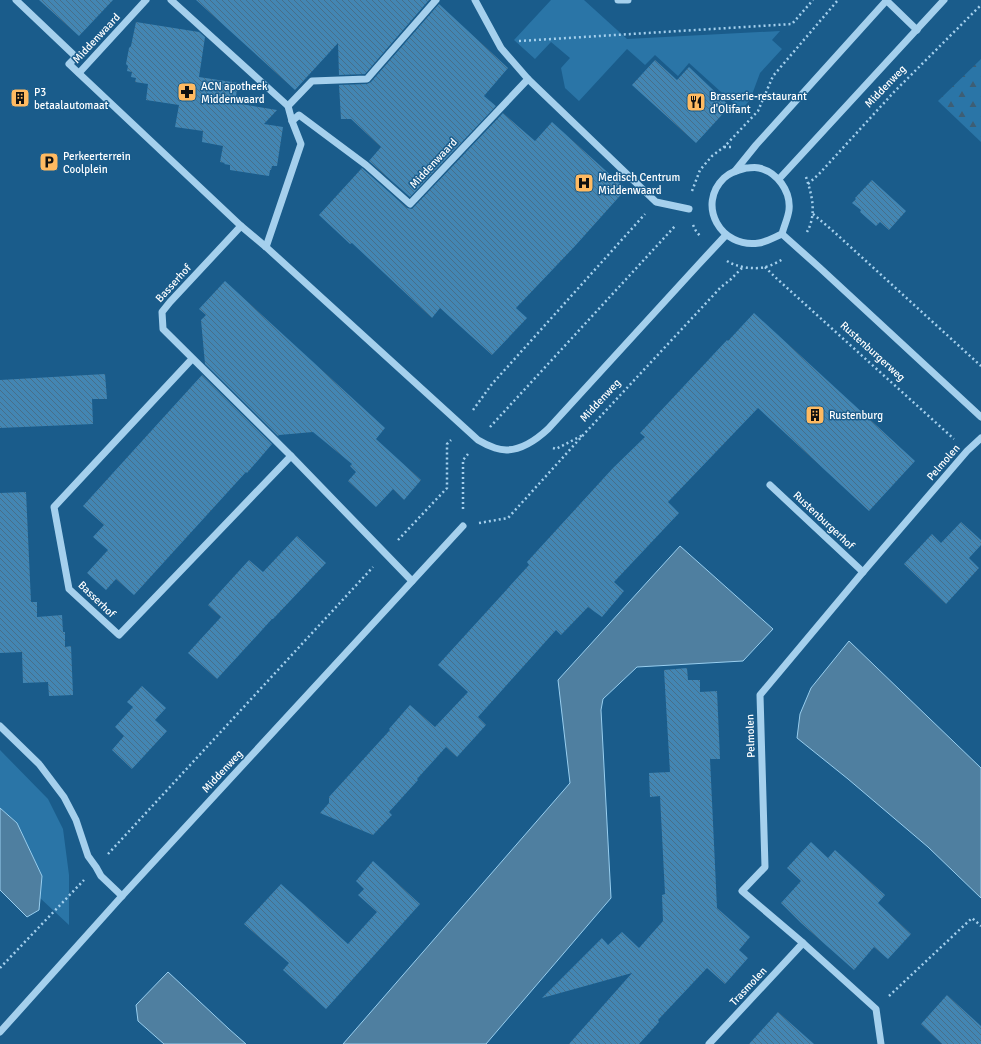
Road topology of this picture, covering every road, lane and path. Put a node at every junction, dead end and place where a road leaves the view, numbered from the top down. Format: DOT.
graph roads {
  1 [pos="16,0"];
  2 [pos="146,0"];
  3 [pos="171,0"];
  4 [pos="436,0"];
  5 [pos="475,0"];
  6 [pos="618,0"];
  7 [pos="628,0"];
  8 [pos="814,0"];
  9 [pos="838,0"];
  10 [pos="886,0"];
  11 [pos="944,0"];
  12 [pos="981,5"];
  13 [pos="917,30"];
  14 [pos="497,42"];
  15 [pos="79,73"];
  16 [pos="528,79"];
  17 [pos="288,106"];
  18 [pos="292,121"];
  19 [pos="730,147"];
  20 [pos="735,171"];
  21 [pos="779,179"];
  22 [pos="656,202"];
  23 [pos="689,208"];
  24 [pos="813,214"];
  25 [pos="241,226"];
  26 [pos="808,229"];
  27 [pos="782,234"];
  28 [pos="726,235"];
  29 [pos="266,246"];
  30 [pos="725,259"];
  31 [pos="782,260"];
  32 [pos="743,267"];
  33 [pos="765,267"];
  34 [pos="192,359"];
  35 [pos="981,366"];
  36 [pos="981,417"];
  37 [pos="462,426"];
  38 [pos="491,426"];
  39 [pos="981,438"];
  40 [pos="478,440"];
  41 [pos="471,450"];
  42 [pos="967,451"];
  43 [pos="291,456"];
  44 [pos="770,485"];
  45 [pos="463,526"];
  46 [pos="386,554"];
  47 [pos="863,572"];
  48 [pos="412,580"];
  49 [pos="0,726"];
  50 [pos="96,867"];
  51 [pos="122,896"];
  52 [pos="981,926"];
  53 [pos="803,943"];
  54 [pos="0,968"];
  55 [pos="876,1009"];
  56 [pos="0,1032"];
  57 [pos="709,1044"];
  58 [pos="881,1044"];
  1 -- 15 [label="street, Middenwaard"];
  2 -- 15 [label="street, Middenwaard"];
  3 -- 17 [label="street"];
  4 -- 17 [label="street"];
  5 -- 14 [label="street"];
  6 -- 7 [label="street"];
  8 -- 14 [label="path"];
  9 -- 19 [label="path"];
  10 -- 13 [label="street"];
  10 -- 20 [label="street"];
  11 -- 13 [label="street, Middenweg"];
  12 -- 24 [label="path, Middenweg"];
  13 -- 21 [label="street, Middenweg"];
  14 -- 16 [label="street"];
  15 -- 25 [label="street, Middenwaard"];
  16 -- 18 [label="street, Middenwaard"];
  16 -- 22 [label="street"];
  17 -- 18 [label="street"];
  18 -- 29 [label="street"];
  20 -- 21 [label="street"];
  20 -- 28 [label="street"];
  21 -- 27 [label="street"];
  22 -- 23 [label="street"];
  22 -- 37 [label="path"];
  23 -- 38 [label="path"];
  24 -- 26 [label="path"];
  24 -- 35 [label="path"];
  25 -- 29 [label="street, Middenwaard"];
  25 -- 34 [label="street, Basserhof"];
  27 -- 28 [label="street"];
  27 -- 36 [label="street"];
  28 -- 40 [label="street, Middenweg"];
  29 -- 37 [label="street, Middenwaard"];
  30 -- 32 [label="path"];
  31 -- 33 [label="path"];
  32 -- 33 [label="path"];
  32 -- 45 [label="path, Middenweg"];
  33 -- 42 [label="path, Rustenburgerweg"];
  34 -- 43 [label="street, Basserhof"];
  34 -- 43 [label="street, Basserhof"];
  37 -- 40 [label="street, Middenwaard"];
  37 -- 46 [label="path"];
  39 -- 42 [label="street, Pelmolen"];
  41 -- 45 [label="path"];
  42 -- 47 [label="street, Pelmolen"];
  43 -- 46 [label="street, Basserhof"];
  44 -- 47 [label="street, Rustenburgerhof"];
  45 -- 48 [label="street, Middenweg"];
  46 -- 48 [label="street, Basserhof"];
  46 -- 50 [label="path"];
  47 -- 53 [label="street, Pelmolen"];
  48 -- 51 [label="street, Middenweg"];
  49 -- 50 [label="street"];
  50 -- 51 [label="street"];
  50 -- 54 [label="path"];
  51 -- 56 [label="street, Middenweg"];
  52 -- 55 [label="path"];
  53 -- 55 [label="street, Pelmolen"];
  53 -- 57 [label="street, Trasmolen"];
  55 -- 58 [label="street"];
}
